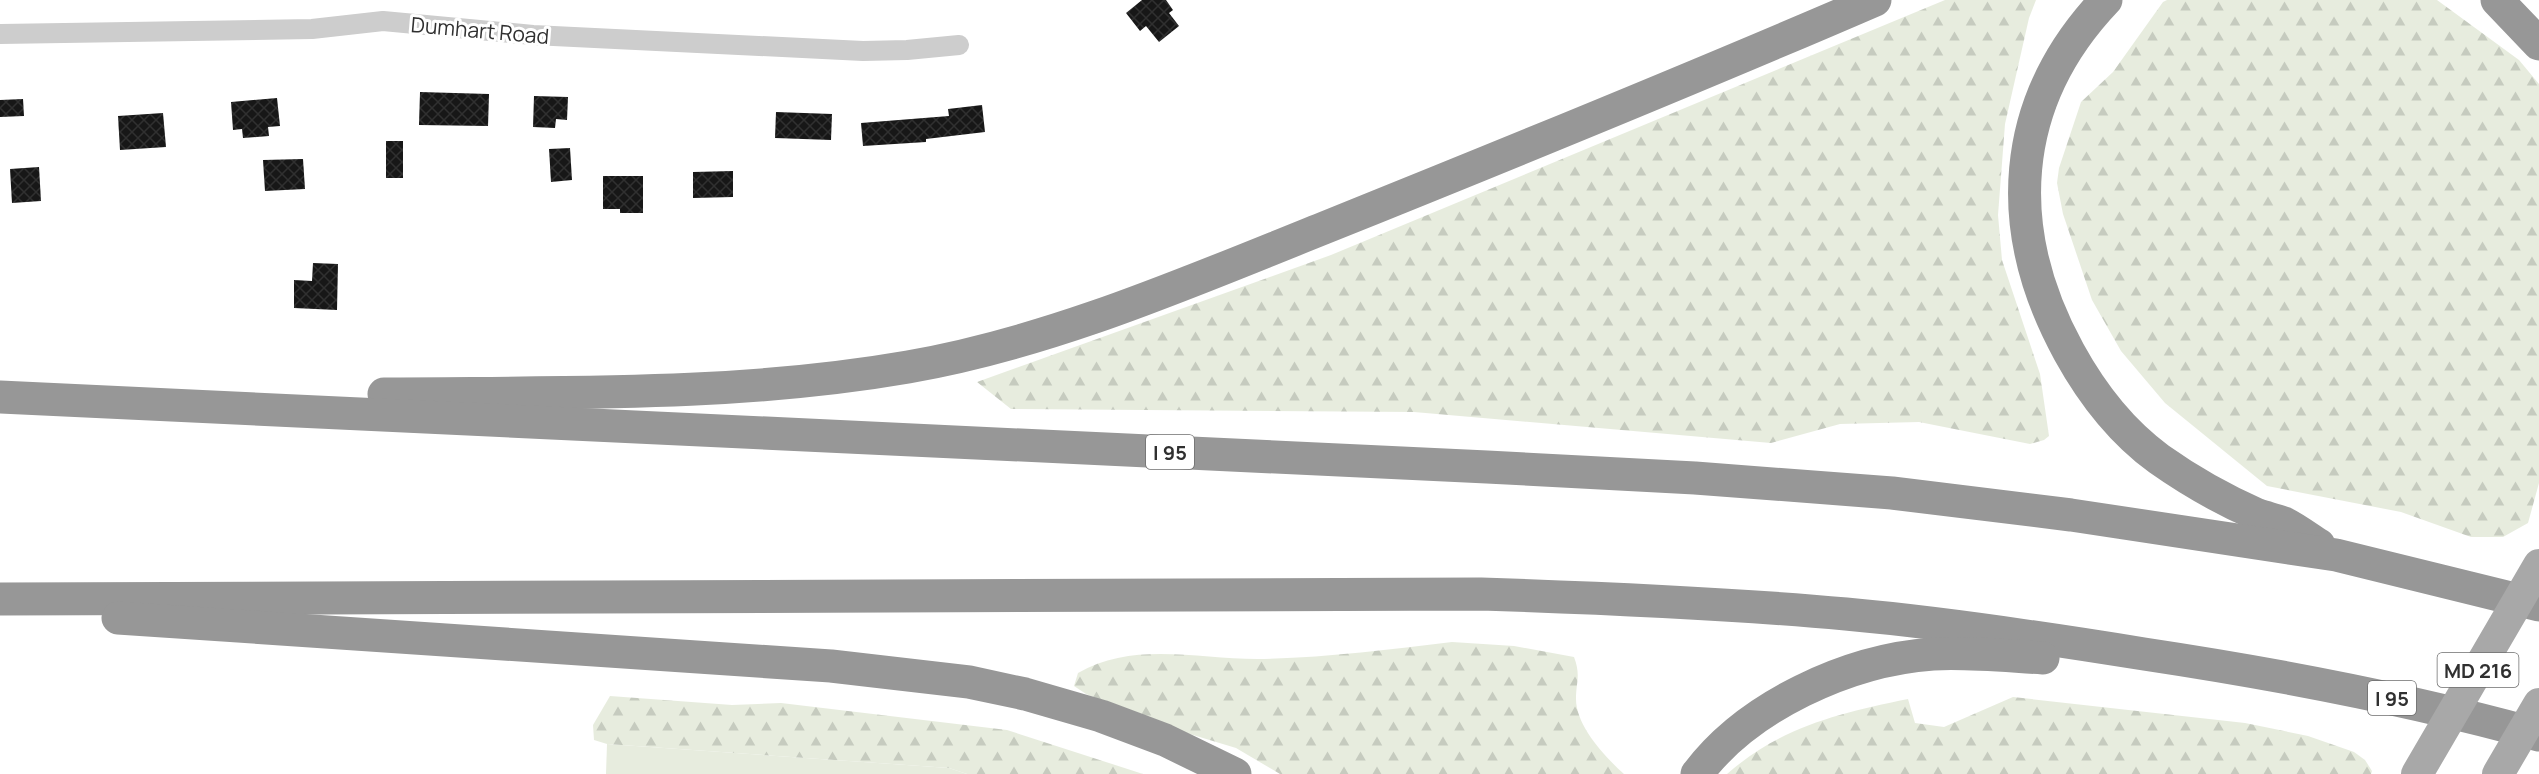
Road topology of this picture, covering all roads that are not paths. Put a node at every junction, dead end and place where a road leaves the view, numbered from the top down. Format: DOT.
graph roads {
  1 [pos="1875,0"];
  2 [pos="2106,0"];
  3 [pos="2497,0"];
  4 [pos="0,34"];
  5 [pos="2539,44"];
  6 [pos="959,45"];
  7 [pos="15,397"];
  8 [pos="2336,555"];
  9 [pos="2539,565"];
  10 [pos="0,600"];
  11 [pos="2539,605"];
  12 [pos="0,608"];
  13 [pos="2243,669"];
  14 [pos="2539,704"];
  15 [pos="2539,735"];
  16 [pos="1235,774"];
  17 [pos="1697,774"];
  18 [pos="2417,774"];
  19 [pos="2498,774"];
  1 -- 7 [label="highway"];
  2 -- 8 [label="highway"];
  3 -- 5 [label="highway"];
  4 -- 6 [label="street, Dumhart Road"];
  7 -- 8 [label="highway, I 95"];
  8 -- 11 [label="highway, I 95"];
  9 -- 18 [label="main road, MD 216, bridge"];
  10 -- 13 [label="highway, I 95"];
  12 -- 16 [label="highway"];
  13 -- 15 [label="highway, I 95"];
  13 -- 17 [label="highway"];
  14 -- 19 [label="main road, MD 216, bridge"];
}
